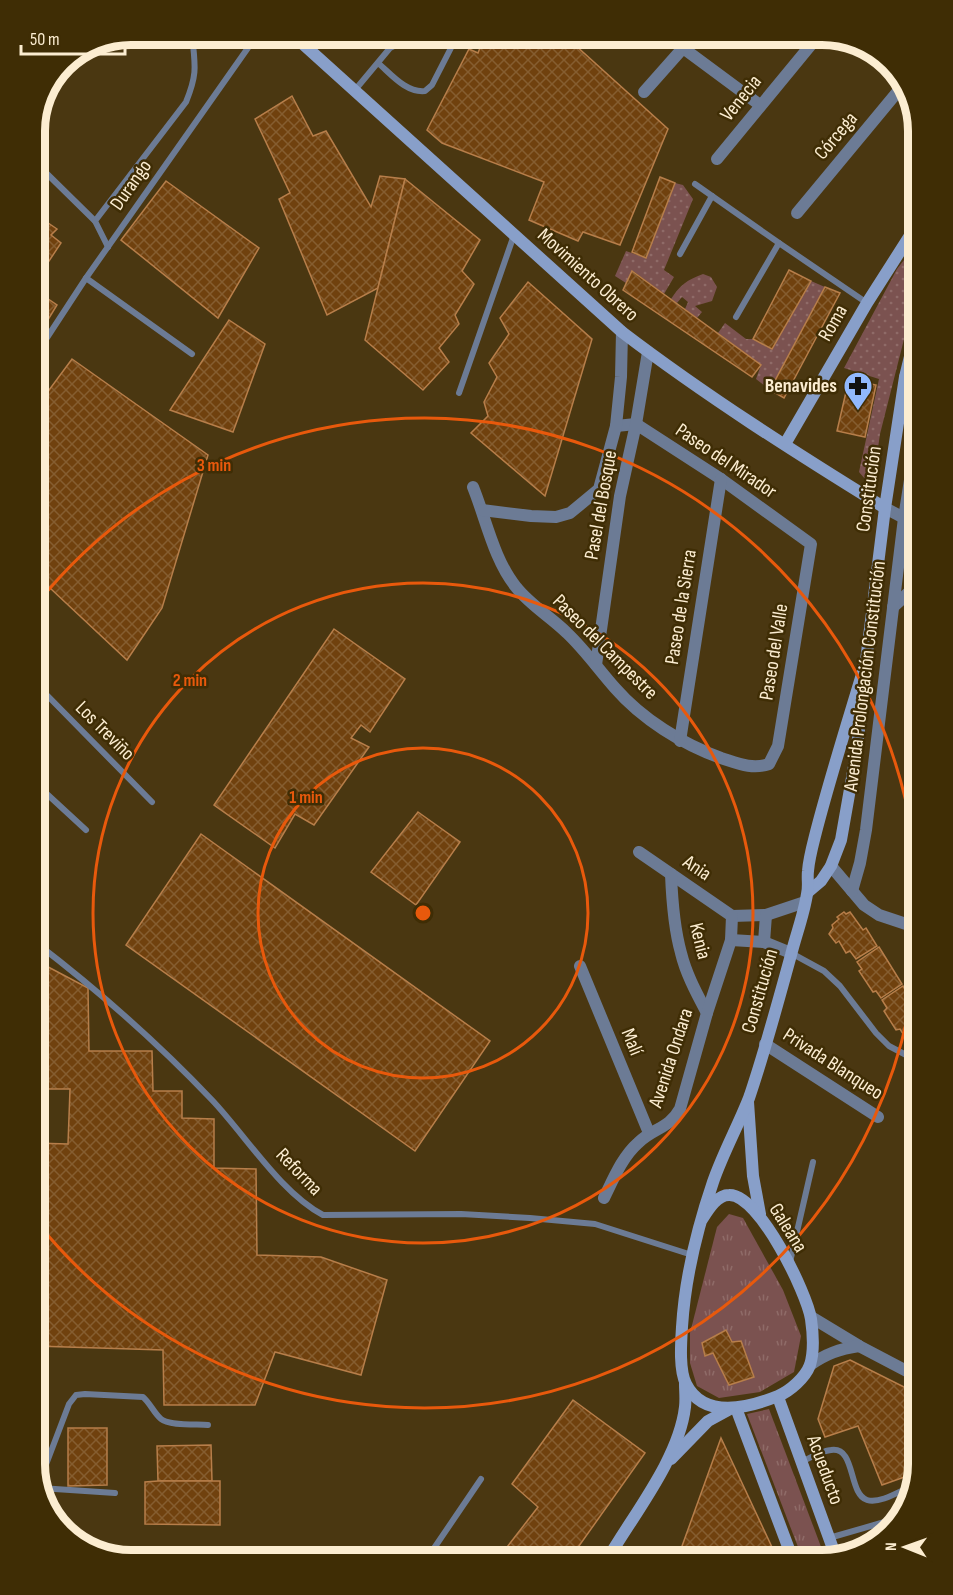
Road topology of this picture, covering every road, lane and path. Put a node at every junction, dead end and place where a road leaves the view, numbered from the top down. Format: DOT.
graph roads {
  1 [pos="193,45"];
  2 [pos="249,45"];
  3 [pos="305,45"];
  4 [pos="395,45"];
  5 [pos="452,45"];
  6 [pos="680,45"];
  7 [pos="811,45"];
  8 [pos="683,48"];
  9 [pos="378,63"];
  10 [pos="355,90"];
  11 [pos="898,91"];
  12 [pos="644,92"];
  13 [pos="760,105"];
  14 [pos="717,159"];
  15 [pos="45,172"];
  16 [pos="695,184"];
  17 [pos="712,196"];
  18 [pos="797,213"];
  19 [pos="95,221"];
  20 [pos="515,235"];
  21 [pos="908,239"];
  22 [pos="779,243"];
  23 [pos="108,247"];
  24 [pos="680,254"];
  25 [pos="86,278"];
  26 [pos="867,303"];
  27 [pos="736,317"];
  28 [pos="622,332"];
  29 [pos="45,341"];
  30 [pos="648,352"];
  31 [pos="192,354"];
  32 [pos="908,365"];
  33 [pos="905,377"];
  34 [pos="908,382"];
  35 [pos="459,393"];
  36 [pos="636,424"];
  37 [pos="616,426"];
  38 [pos="785,444"];
  39 [pos="721,479"];
  40 [pos="473,487"];
  41 [pos="599,489"];
  42 [pos="908,493"];
  43 [pos="620,496"];
  44 [pos="885,508"];
  45 [pos="482,510"];
  46 [pos="904,518"];
  47 [pos="811,544"];
  48 [pos="908,593"];
  49 [pos="893,607"];
  50 [pos="866,661"];
  51 [pos="596,665"];
  52 [pos="45,693"];
  53 [pos="680,741"];
  54 [pos="769,764"];
  55 [pos="45,792"];
  56 [pos="152,802"];
  57 [pos="86,830"];
  58 [pos="639,852"];
  59 [pos="831,866"];
  60 [pos="671,874"];
  61 [pos="852,891"];
  62 [pos="807,897"];
  63 [pos="766,915"];
  64 [pos="732,916"];
  65 [pos="908,925"];
  66 [pos="731,940"];
  67 [pos="764,942"];
  68 [pos="45,951"];
  69 [pos="791,953"];
  70 [pos="580,966"];
  71 [pos="707,1013"];
  72 [pos="765,1044"];
  73 [pos="908,1056"];
  74 [pos="748,1100"];
  75 [pos="879,1117"];
  76 [pos="649,1133"];
  77 [pos="813,1162"];
  78 [pos="604,1198"];
  79 [pos="760,1214"];
  80 [pos="701,1221"];
  81 [pos="692,1255"];
  82 [pos="789,1265"];
  83 [pos="811,1317"];
  84 [pos="859,1346"];
  85 [pos="810,1365"];
  86 [pos="908,1372"];
  87 [pos="685,1382"];
  88 [pos="778,1396"];
  89 [pos="733,1409"];
  90 [pos="208,1425"];
  91 [pos="800,1462"];
  92 [pos="666,1464"];
  93 [pos="45,1467"];
  94 [pos="482,1479"];
  95 [pos="49,1489"];
  96 [pos="904,1490"];
  97 [pos="115,1493"];
  98 [pos="875,1525"];
  99 [pos="829,1538"];
  100 [pos="833,1549"];
  101 [pos="433,1550"];
  102 [pos="613,1550"];
  103 [pos="789,1550"];
  1 -- 19 [label="lane"];
  2 -- 23 [label="lane, Durango"];
  3 -- 10 [label="street, Movimiento Obrero"];
  4 -- 9 [label="lane"];
  5 -- 9 [label="lane"];
  6 -- 8 [label="street"];
  7 -- 13 [label="street, Venecia"];
  8 -- 12 [label="street"];
  8 -- 13 [label="street"];
  9 -- 10 [label="lane"];
  10 -- 20 [label="street, Movimiento Obrero"];
  11 -- 18 [label="street, Córcega"];
  13 -- 14 [label="street, Venecia"];
  15 -- 19 [label="lane"];
  16 -- 17 [label="lane"];
  17 -- 22 [label="lane"];
  17 -- 24 [label="lane"];
  19 -- 23 [label="lane"];
  20 -- 28 [label="street, Movimiento Obrero"];
  20 -- 35 [label="lane"];
  21 -- 26 [label="street, Roma"];
  22 -- 26 [label="lane"];
  22 -- 27 [label="lane"];
  23 -- 25 [label="lane, Durango"];
  25 -- 29 [label="lane, Durango"];
  25 -- 31 [label="lane"];
  26 -- 38 [label="street, Roma"];
  28 -- 30 [label="street, Movimiento Obrero"];
  28 -- 37 [label="street"];
  30 -- 36 [label="street, Pasel del Bosque"];
  30 -- 38 [label="street, Movimiento Obrero"];
  32 -- 33 [label="street, Constitución"];
  33 -- 34 [label="street"];
  33 -- 44 [label="street, Constitución"];
  36 -- 37 [label="street"];
  36 -- 39 [label="street, Paseo del Mirador"];
  36 -- 43 [label="street, Pasel del Bosque"];
  37 -- 41 [label="street"];
  38 -- 44 [label="street, Movimiento Obrero"];
  39 -- 47 [label="street, Paseo del Mirador"];
  39 -- 53 [label="street, Paseo de la Sierra"];
  40 -- 45 [label="street, Paseo del Campestre"];
  41 -- 43 [label="street"];
  41 -- 45 [label="street"];
  42 -- 46 [label="street, Avenida Prolongación Constitución"];
  43 -- 51 [label="street, Pasel del Bosque"];
  44 -- 46 [label="street"];
  44 -- 50 [label="street, Constitución"];
  45 -- 51 [label="street, Paseo del Campestre"];
  46 -- 49 [label="street, Avenida Prolongación Constitución"];
  47 -- 54 [label="street, Paseo del Valle"];
  48 -- 49 [label="street"];
  49 -- 61 [label="street, Avenida Prolongación Constitución"];
  50 -- 59 [label="street, Constitución"];
  50 -- 62 [label="street, Constitución"];
  51 -- 53 [label="street, Paseo del Campestre"];
  52 -- 56 [label="lane, Los Treviño"];
  53 -- 54 [label="street, Paseo del Campestre"];
  55 -- 57 [label="lane"];
  58 -- 60 [label="street, Ania"];
  59 -- 61 [label="street"];
  59 -- 62 [label="street, Constitución"];
  60 -- 64 [label="street, Ania"];
  60 -- 71 [label="street, Kenia"];
  61 -- 65 [label="street"];
  62 -- 63 [label="street"];
  62 -- 69 [label="street, Constitución"];
  63 -- 64 [label="street"];
  63 -- 67 [label="street"];
  64 -- 66 [label="street, Avenida Ondara"];
  66 -- 67 [label="street"];
  66 -- 71 [label="street, Avenida Ondara"];
  67 -- 69 [label="street"];
  68 -- 81 [label="lane, Reforma"];
  69 -- 72 [label="street, Constitución"];
  69 -- 73 [label="lane"];
  70 -- 76 [label="street, Malí"];
  71 -- 76 [label="street, Avenida Ondara"];
  72 -- 74 [label="street, Constitución"];
  72 -- 75 [label="street, Privada Blanqueo"];
  74 -- 79 [label="street"];
  74 -- 80 [label="street"];
  76 -- 78 [label="street, Avenida Ondara"];
  77 -- 82 [label="lane"];
  79 -- 80 [label="street, Galeana"];
  79 -- 82 [label="street, Galeana"];
  80 -- 81 [label="street, Galeana"];
  81 -- 87 [label="street, Galeana"];
  82 -- 83 [label="street, Galeana"];
  83 -- 84 [label="street"];
  83 -- 85 [label="street, Galeana"];
  84 -- 85 [label="street"];
  84 -- 86 [label="street"];
  85 -- 88 [label="street"];
  87 -- 89 [label="street"];
  87 -- 92 [label="street, Galeana"];
  88 -- 89 [label="street"];
  88 -- 91 [label="street, Acueducto"];
  89 -- 92 [label="street"];
  89 -- 103 [label="street"];
  90 -- 93 [label="lane"];
  91 -- 96 [label="lane"];
  91 -- 99 [label="street, Acueducto"];
  92 -- 102 [label="street"];
  94 -- 101 [label="lane"];
  95 -- 97 [label="lane"];
  98 -- 99 [label="lane"];
  99 -- 100 [label="street, Acueducto"];
}
